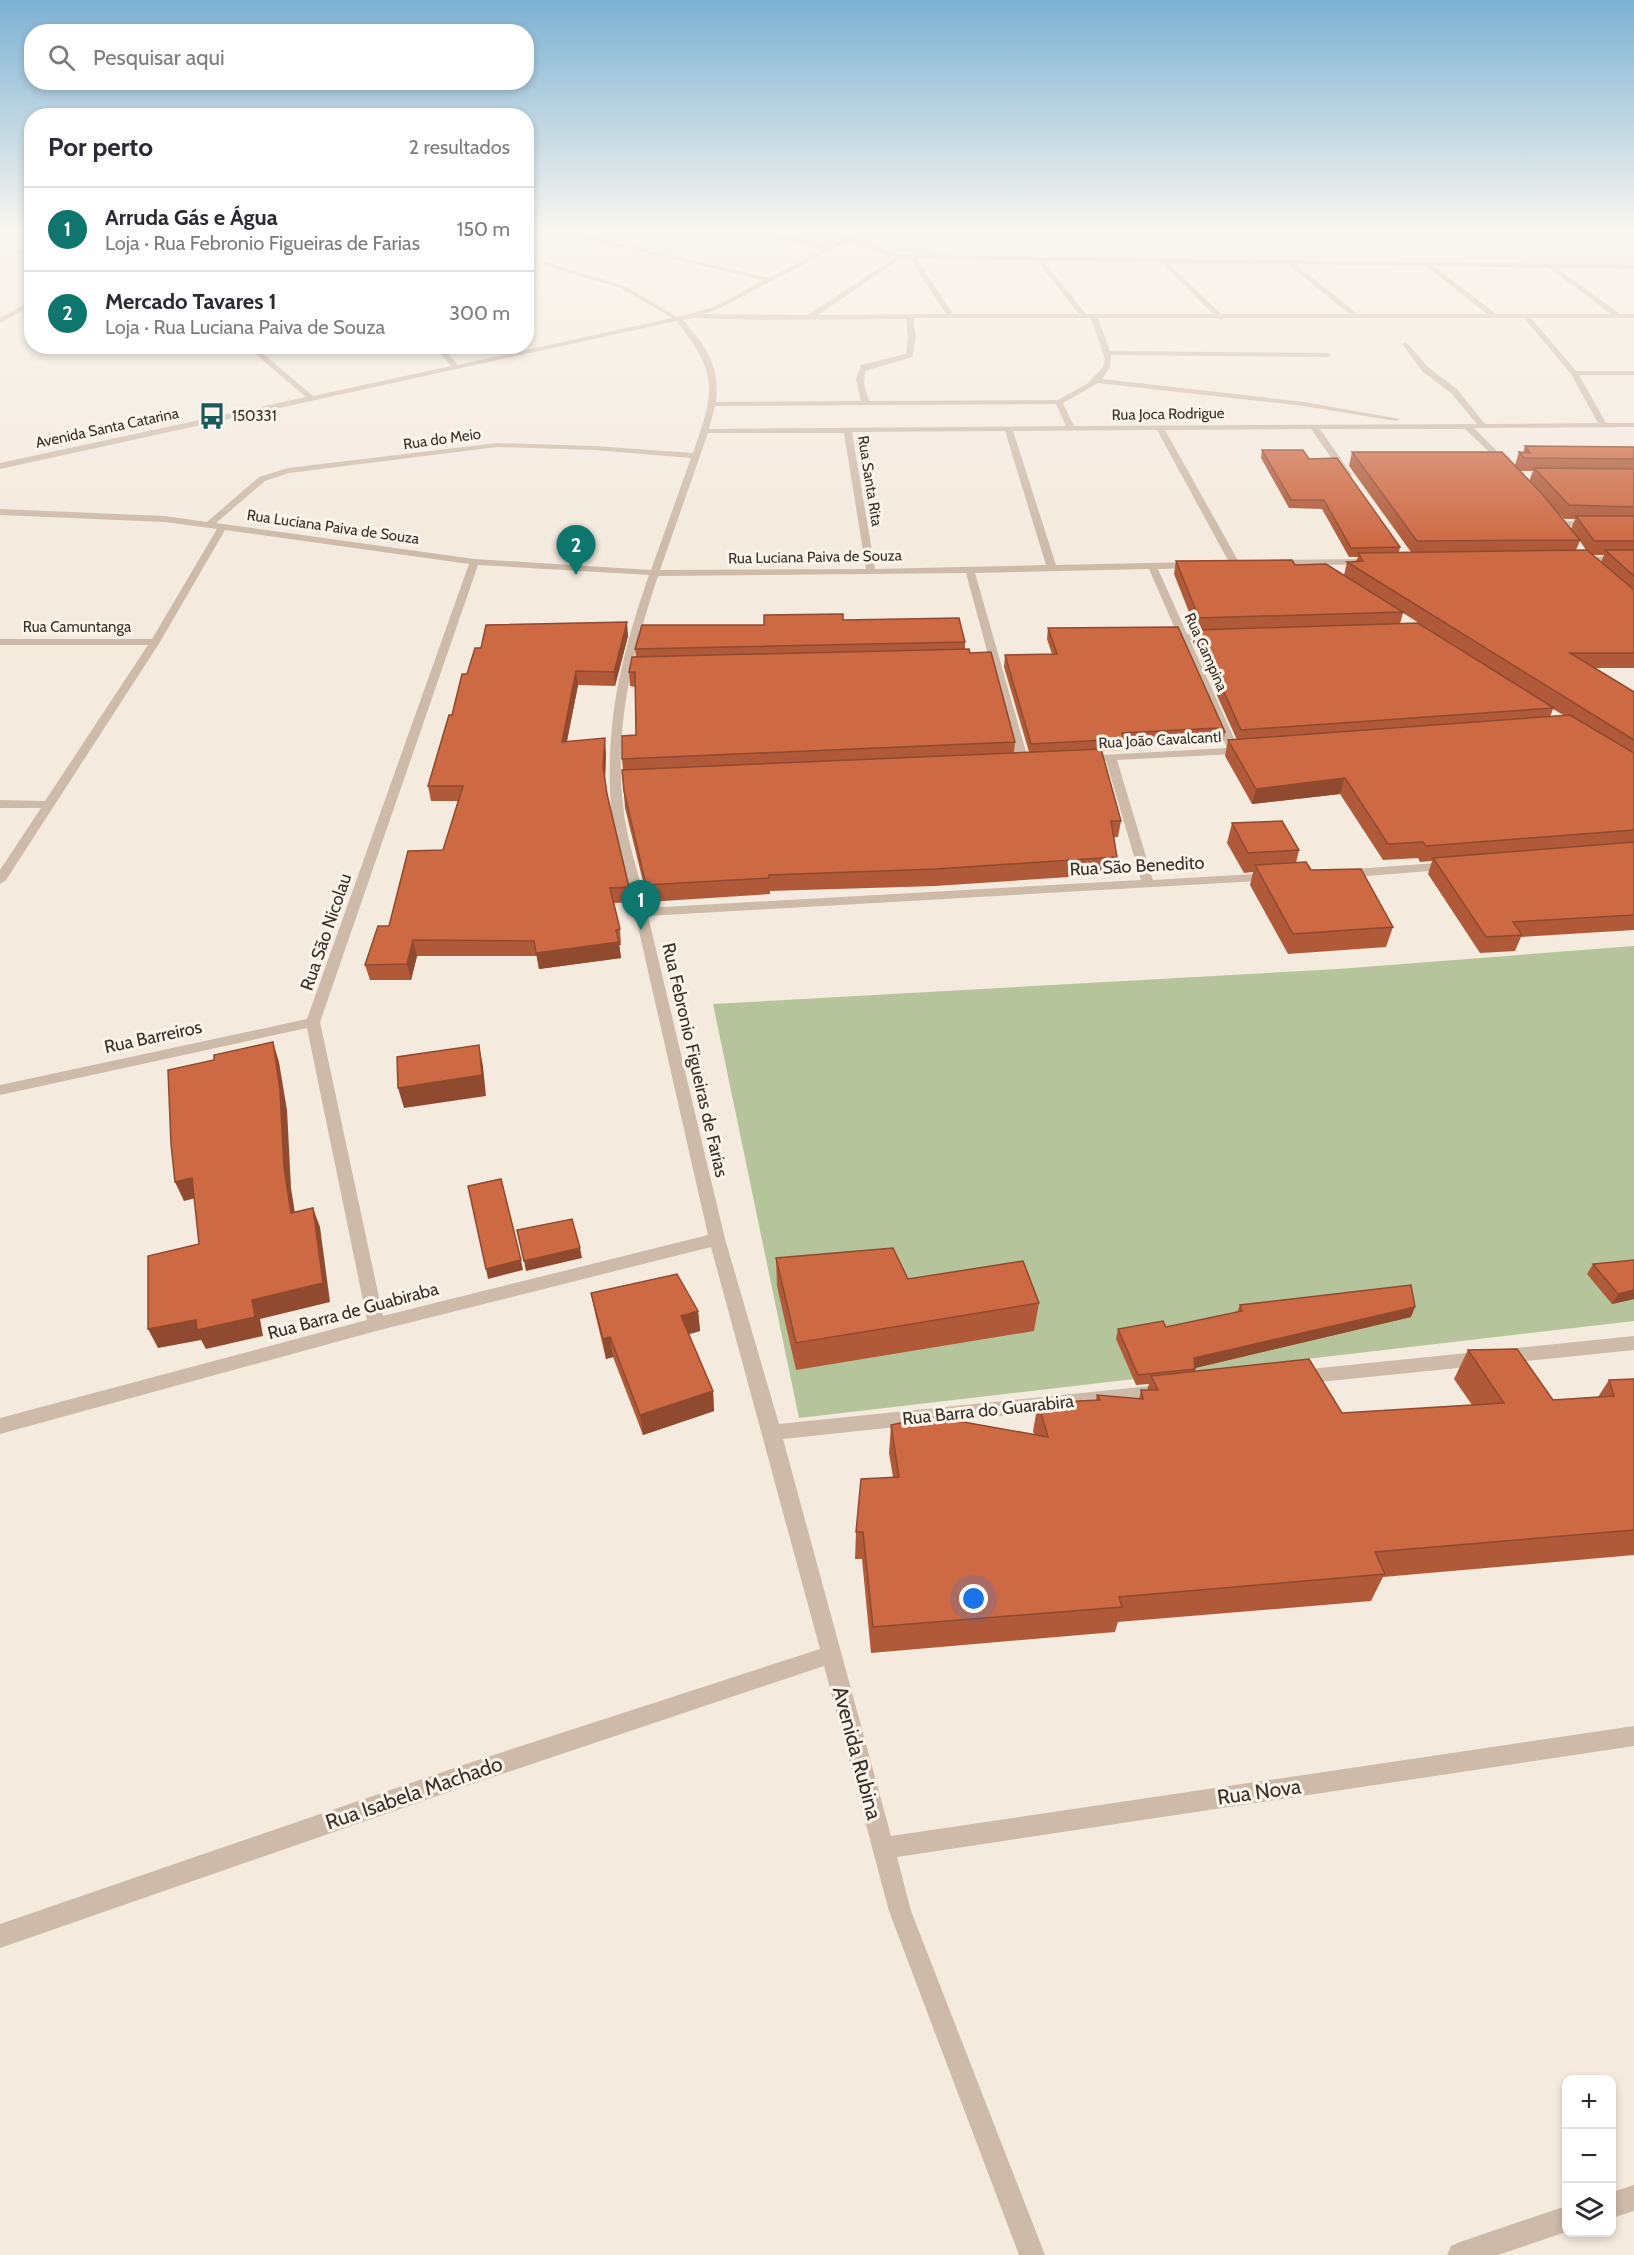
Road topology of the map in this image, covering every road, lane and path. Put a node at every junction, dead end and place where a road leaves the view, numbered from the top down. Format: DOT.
graph roads {
  1 [pos="601,335"];
  2 [pos="691,335"];
  3 [pos="912,335"];
  4 [pos="1099,335"];
  5 [pos="1543,335"];
  6 [pos="1406,345"];
  7 [pos="534,349"];
  8 [pos="1107,353"];
  9 [pos="259,354"];
  10 [pos="444,354"];
  11 [pos="512,354"];
  12 [pos="1328,355"];
  13 [pos="455,366"];
  14 [pos="1574,373"];
  15 [pos="1634,373"];
  16 [pos="1098,381"];
  17 [pos="310,397"];
  18 [pos="1059,402"];
  19 [pos="866,403"];
  20 [pos="711,404"];
  21 [pos="1425,425"];
  22 [pos="1466,425"];
  23 [pos="1482,425"];
  24 [pos="1603,425"];
  25 [pos="1634,425"];
  26 [pos="1313,426"];
  27 [pos="1160,428"];
  28 [pos="1008,429"];
  29 [pos="1071,429"];
  30 [pos="703,431"];
  31 [pos="848,431"];
  32 [pos="696,456"];
  33 [pos="0,466"];
  34 [pos="1517,476"];
  35 [pos="1354,484"];
  36 [pos="0,512"];
  37 [pos="1553,516"];
  38 [pos="210,524"];
  39 [pos="1560,524"];
  40 [pos="1634,525"];
  41 [pos="223,526"];
  42 [pos="1566,533"];
  43 [pos="1579,551"];
  44 [pos="1634,559"];
  45 [pos="1565,560"];
  46 [pos="1586,560"];
  47 [pos="474,562"];
  48 [pos="1311,562"];
  49 [pos="1377,562"];
  50 [pos="1268,563"];
  51 [pos="1211,564"];
  52 [pos="1223,564"];
  53 [pos="1234,564"];
  54 [pos="1246,564"];
  55 [pos="1152,566"];
  56 [pos="1594,567"];
  57 [pos="1052,568"];
  58 [pos="970,570"];
  59 [pos="871,572"];
  60 [pos="655,573"];
  61 [pos="1330,575"];
  62 [pos="1230,636"];
  63 [pos="1183,637"];
  64 [pos="0,642"];
  65 [pos="154,642"];
  66 [pos="1257,749"];
  67 [pos="1234,750"];
  68 [pos="1111,758"];
  69 [pos="1067,760"];
  70 [pos="1023,762"];
  71 [pos="0,804"];
  72 [pos="50,805"];
  73 [pos="1464,865"];
  74 [pos="1324,875"];
  75 [pos="1289,876"];
  76 [pos="0,880"];
  77 [pos="1148,883"];
  78 [pos="642,912"];
  79 [pos="313,1022"];
  80 [pos="0,1090"];
  81 [pos="717,1239"];
  82 [pos="376,1324"];
  83 [pos="1634,1342"];
  84 [pos="1280,1379"];
  85 [pos="1173,1390"];
  86 [pos="0,1426"];
  87 [pos="772,1432"];
  88 [pos="831,1655"];
  89 [pos="1634,1736"];
  90 [pos="883,1848"];
  91 [pos="0,1936"];
  92 [pos="1634,2198"];
  93 [pos="1616,2203"];
  94 [pos="1562,2220"];
  95 [pos="1032,2255"];
  96 [pos="1460,2255"];
  1 -- 7 [label="street, Avenida Santa Catarina"];
  2 -- 20 [label="street, Rua Febronio Figueiras de Farias"];
  3 -- 19 [label="street"];
  4 -- 8 [label="street"];
  5 -- 14 [label="street"];
  6 -- 23 [label="street"];
  8 -- 12 [label="street"];
  8 -- 16 [label="street"];
  9 -- 17 [label="street"];
  10 -- 13 [label="street"];
  11 -- 13 [label="street, Avenida Santa Catarina"];
  13 -- 17 [label="street, Avenida Santa Catarina"];
  14 -- 15 [label="street"];
  14 -- 24 [label="street"];
  16 -- 18 [label="street"];
  16 -- 21 [label="street"];
  17 -- 33 [label="street, Avenida Santa Catarina"];
  18 -- 19 [label="street"];
  18 -- 29 [label="street"];
  19 -- 20 [label="street"];
  20 -- 30 [label="street, Rua Febronio Figueiras de Farias"];
  21 -- 22 [label="street, Rua Joca Rodrigue"];
  21 -- 26 [label="street, Rua Joca Rodrigue"];
  22 -- 23 [label="street, Rua Joca Rodrigue"];
  22 -- 34 [label="street"];
  23 -- 24 [label="street, Rua Joca Rodrigue"];
  24 -- 25 [label="street, Rua Joca Rodrigue"];
  26 -- 27 [label="street, Rua Joca Rodrigue"];
  26 -- 35 [label="street"];
  27 -- 29 [label="street, Rua Joca Rodrigue"];
  27 -- 53 [label="street"];
  28 -- 29 [label="street, Rua Joca Rodrigue"];
  28 -- 31 [label="street, Rua Joca Rodrigue"];
  28 -- 57 [label="street"];
  30 -- 31 [label="street, Rua Joca Rodrigue"];
  30 -- 32 [label="street, Rua Febronio Figueiras de Farias"];
  31 -- 59 [label="street, Rua Santa Rita"];
  32 -- 38 [label="street, Rua do Meio"];
  32 -- 60 [label="street, Rua Febronio Figueiras de Farias"];
  36 -- 38 [label="street, Rua Luciana Paiva de Souza"];
  37 -- 39 [label="street"];
  38 -- 41 [label="street, Rua Luciana Paiva de Souza"];
  39 -- 40 [label="street"];
  39 -- 42 [label="street"];
  41 -- 47 [label="street, Rua Luciana Paiva de Souza"];
  41 -- 65 [label="street"];
  43 -- 46 [label="street"];
  44 -- 46 [label="street"];
  45 -- 46 [label="street"];
  46 -- 56 [label="street"];
  47 -- 60 [label="street, Rua Luciana Paiva de Souza"];
  47 -- 79 [label="street, Rua São Nicolau"];
  48 -- 49 [label="street"];
  48 -- 50 [label="street"];
  48 -- 61 [label="street"];
  51 -- 55 [label="street, Rua Luciana Paiva de Souza"];
  52 -- 53 [label="street"];
  53 -- 54 [label="street"];
  55 -- 57 [label="street, Rua Luciana Paiva de Souza"];
  55 -- 63 [label="street, Rua Campina"];
  57 -- 58 [label="street, Rua Luciana Paiva de Souza"];
  58 -- 59 [label="street, Rua Luciana Paiva de Souza"];
  58 -- 70 [label="street"];
  59 -- 60 [label="street, Rua Luciana Paiva de Souza"];
  60 -- 78 [label="street, Rua Febronio Figueiras de Farias"];
  62 -- 63 [label="street"];
  63 -- 67 [label="street, Rua Campina"];
  64 -- 65 [label="street, Rua Camuntanga"];
  65 -- 72 [label="street"];
  66 -- 67 [label="street, Rua João CavalcantI"];
  67 -- 68 [label="street, Rua João CavalcantI"];
  68 -- 69 [label="street, Rua João CavalcantI"];
  68 -- 77 [label="street"];
  71 -- 72 [label="street"];
  72 -- 76 [label="street"];
  73 -- 74 [label="street"];
  75 -- 77 [label="street, Rua São Benedito"];
  77 -- 78 [label="street, Rua São Benedito"];
  78 -- 81 [label="street, Rua Febronio Figueiras de Farias"];
  79 -- 80 [label="street, Rua Barreiros"];
  79 -- 82 [label="street"];
  81 -- 82 [label="street, Rua Barra de Guabiraba"];
  81 -- 87 [label="street, Avenida Rubina"];
  82 -- 86 [label="street, Rua Barra de Guabiraba"];
  83 -- 84 [label="street"];
  85 -- 87 [label="street, Rua Barra do Guarabira"];
  87 -- 88 [label="street, Avenida Rubina"];
  88 -- 90 [label="street, Avenida Rubina"];
  88 -- 91 [label="street, Rua Isabela Machado"];
  89 -- 90 [label="street, Rua Nova"];
  90 -- 95 [label="street, Avenida Rubina"];
  92 -- 93 [label="street"];
  94 -- 96 [label="street"];
}
